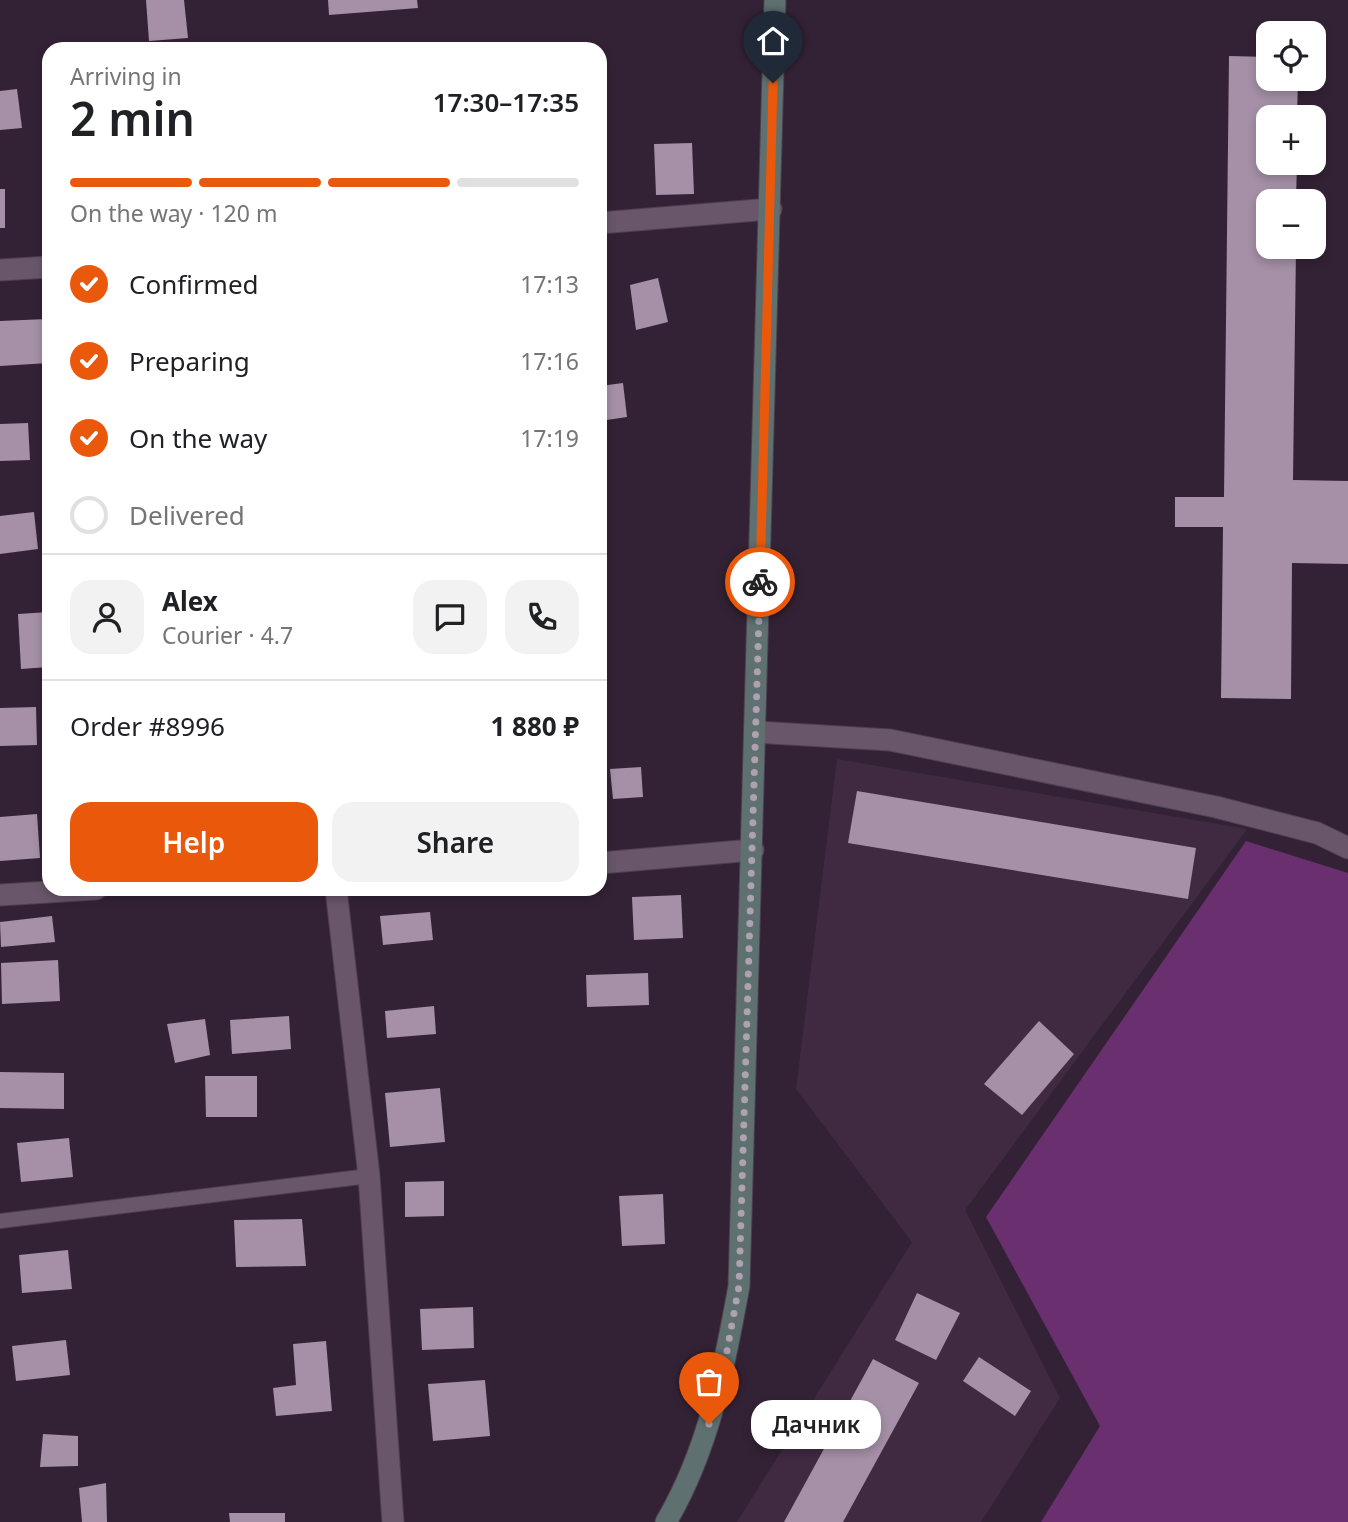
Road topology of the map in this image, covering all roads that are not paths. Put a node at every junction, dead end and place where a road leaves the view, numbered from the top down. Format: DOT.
graph roads {
  1 [pos="775,0"];
  2 [pos="771,209"];
  3 [pos="607,222"];
  4 [pos="42,267"];
  5 [pos="0,270"];
  6 [pos="756,732"];
  7 [pos="1348,848"];
  8 [pos="753,850"];
  9 [pos="607,862"];
  10 [pos="42,892"];
  11 [pos="0,895"];
  12 [pos="337,896"];
  13 [pos="369,1177"];
  14 [pos="0,1221"];
  15 [pos="393,1522"];
  16 [pos="666,1522"];
  1 -- 2 [label="main road"];
  2 -- 3 [label="street"];
  2 -- 6 [label="main road"];
  4 -- 5 [label="street"];
  6 -- 7 [label="street"];
  6 -- 8 [label="main road"];
  8 -- 9 [label="street"];
  8 -- 16 [label="main road"];
  10 -- 11 [label="street"];
  12 -- 13 [label="street"];
  13 -- 14 [label="lane"];
  13 -- 15 [label="street"];
}
